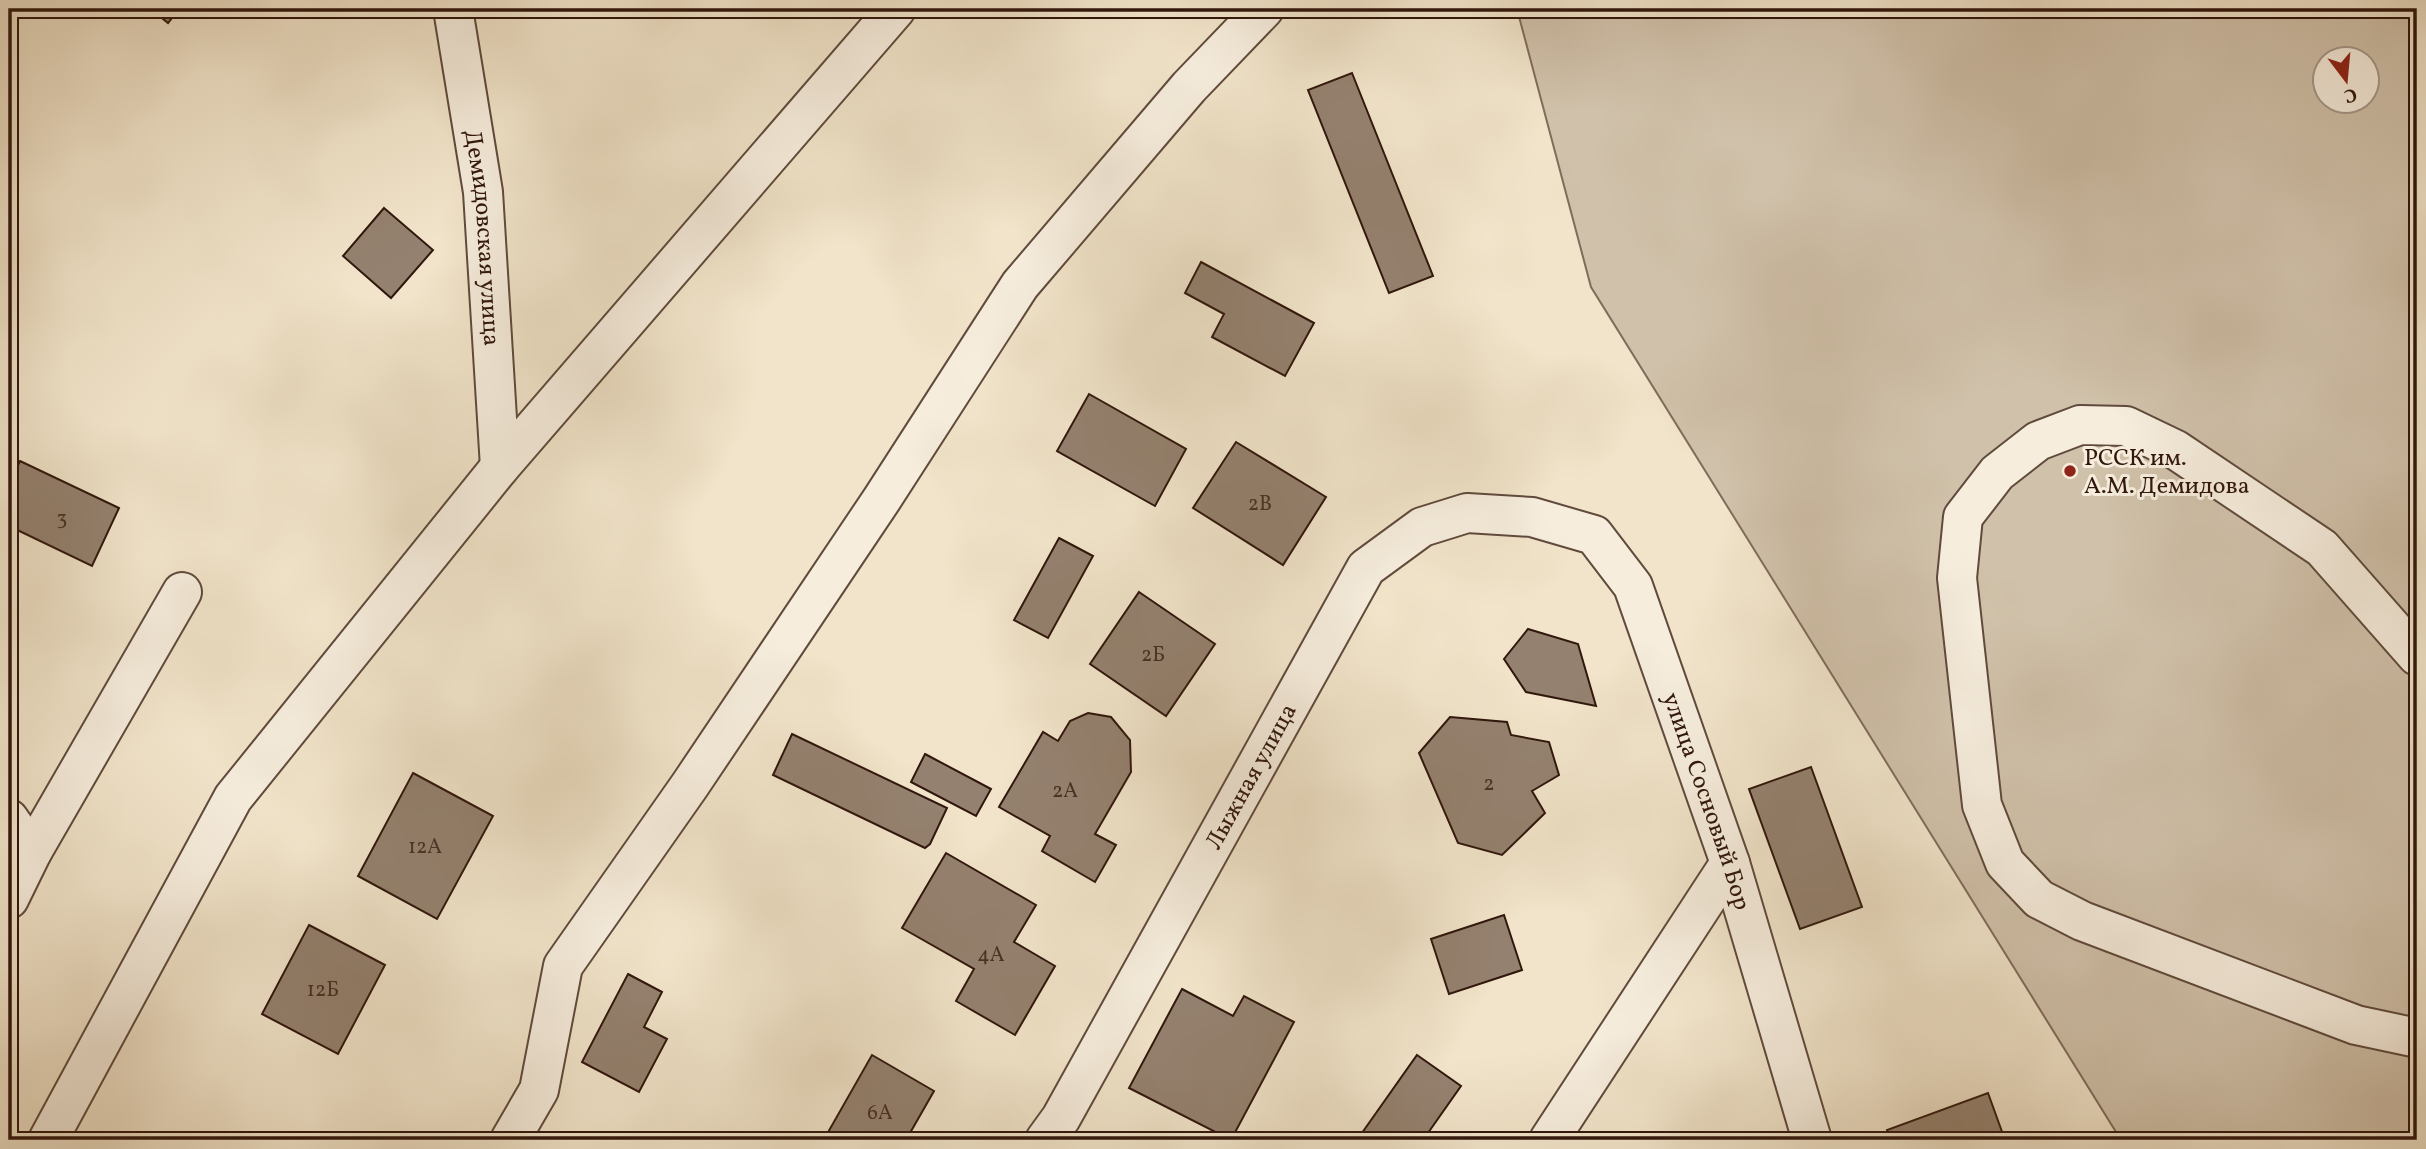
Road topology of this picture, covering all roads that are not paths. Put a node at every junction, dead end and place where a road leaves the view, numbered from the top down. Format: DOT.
graph roads {
  1 [pos="453,9"];
  2 [pos="896,9"];
  3 [pos="1264,9"];
  4 [pos="499,467"];
  5 [pos="1532,517"];
  6 [pos="181,592"];
  7 [pos="2417,656"];
  8 [pos="9,819"];
  9 [pos="32,852"];
  10 [pos="1730,863"];
  11 [pos="9,899"];
  12 [pos="2417,1038"];
  13 [pos="48,1140"];
  14 [pos="510,1140"];
  15 [pos="1045,1140"];
  16 [pos="1549,1140"];
  17 [pos="1812,1140"];
  1 -- 4 [label="street, Демидовская улица"];
  2 -- 4 [label="street"];
  3 -- 14 [label="street"];
  4 -- 13 [label="street"];
  5 -- 10 [label="street, улица Сосновый Бор"];
  5 -- 15 [label="street, Лыжная улица"];
  6 -- 9 [label="street"];
  7 -- 12 [label="street"];
  8 -- 9 [label="street"];
  9 -- 11 [label="street"];
  10 -- 16 [label="street"];
  10 -- 17 [label="street, улица Сосновый Бор"];
}
